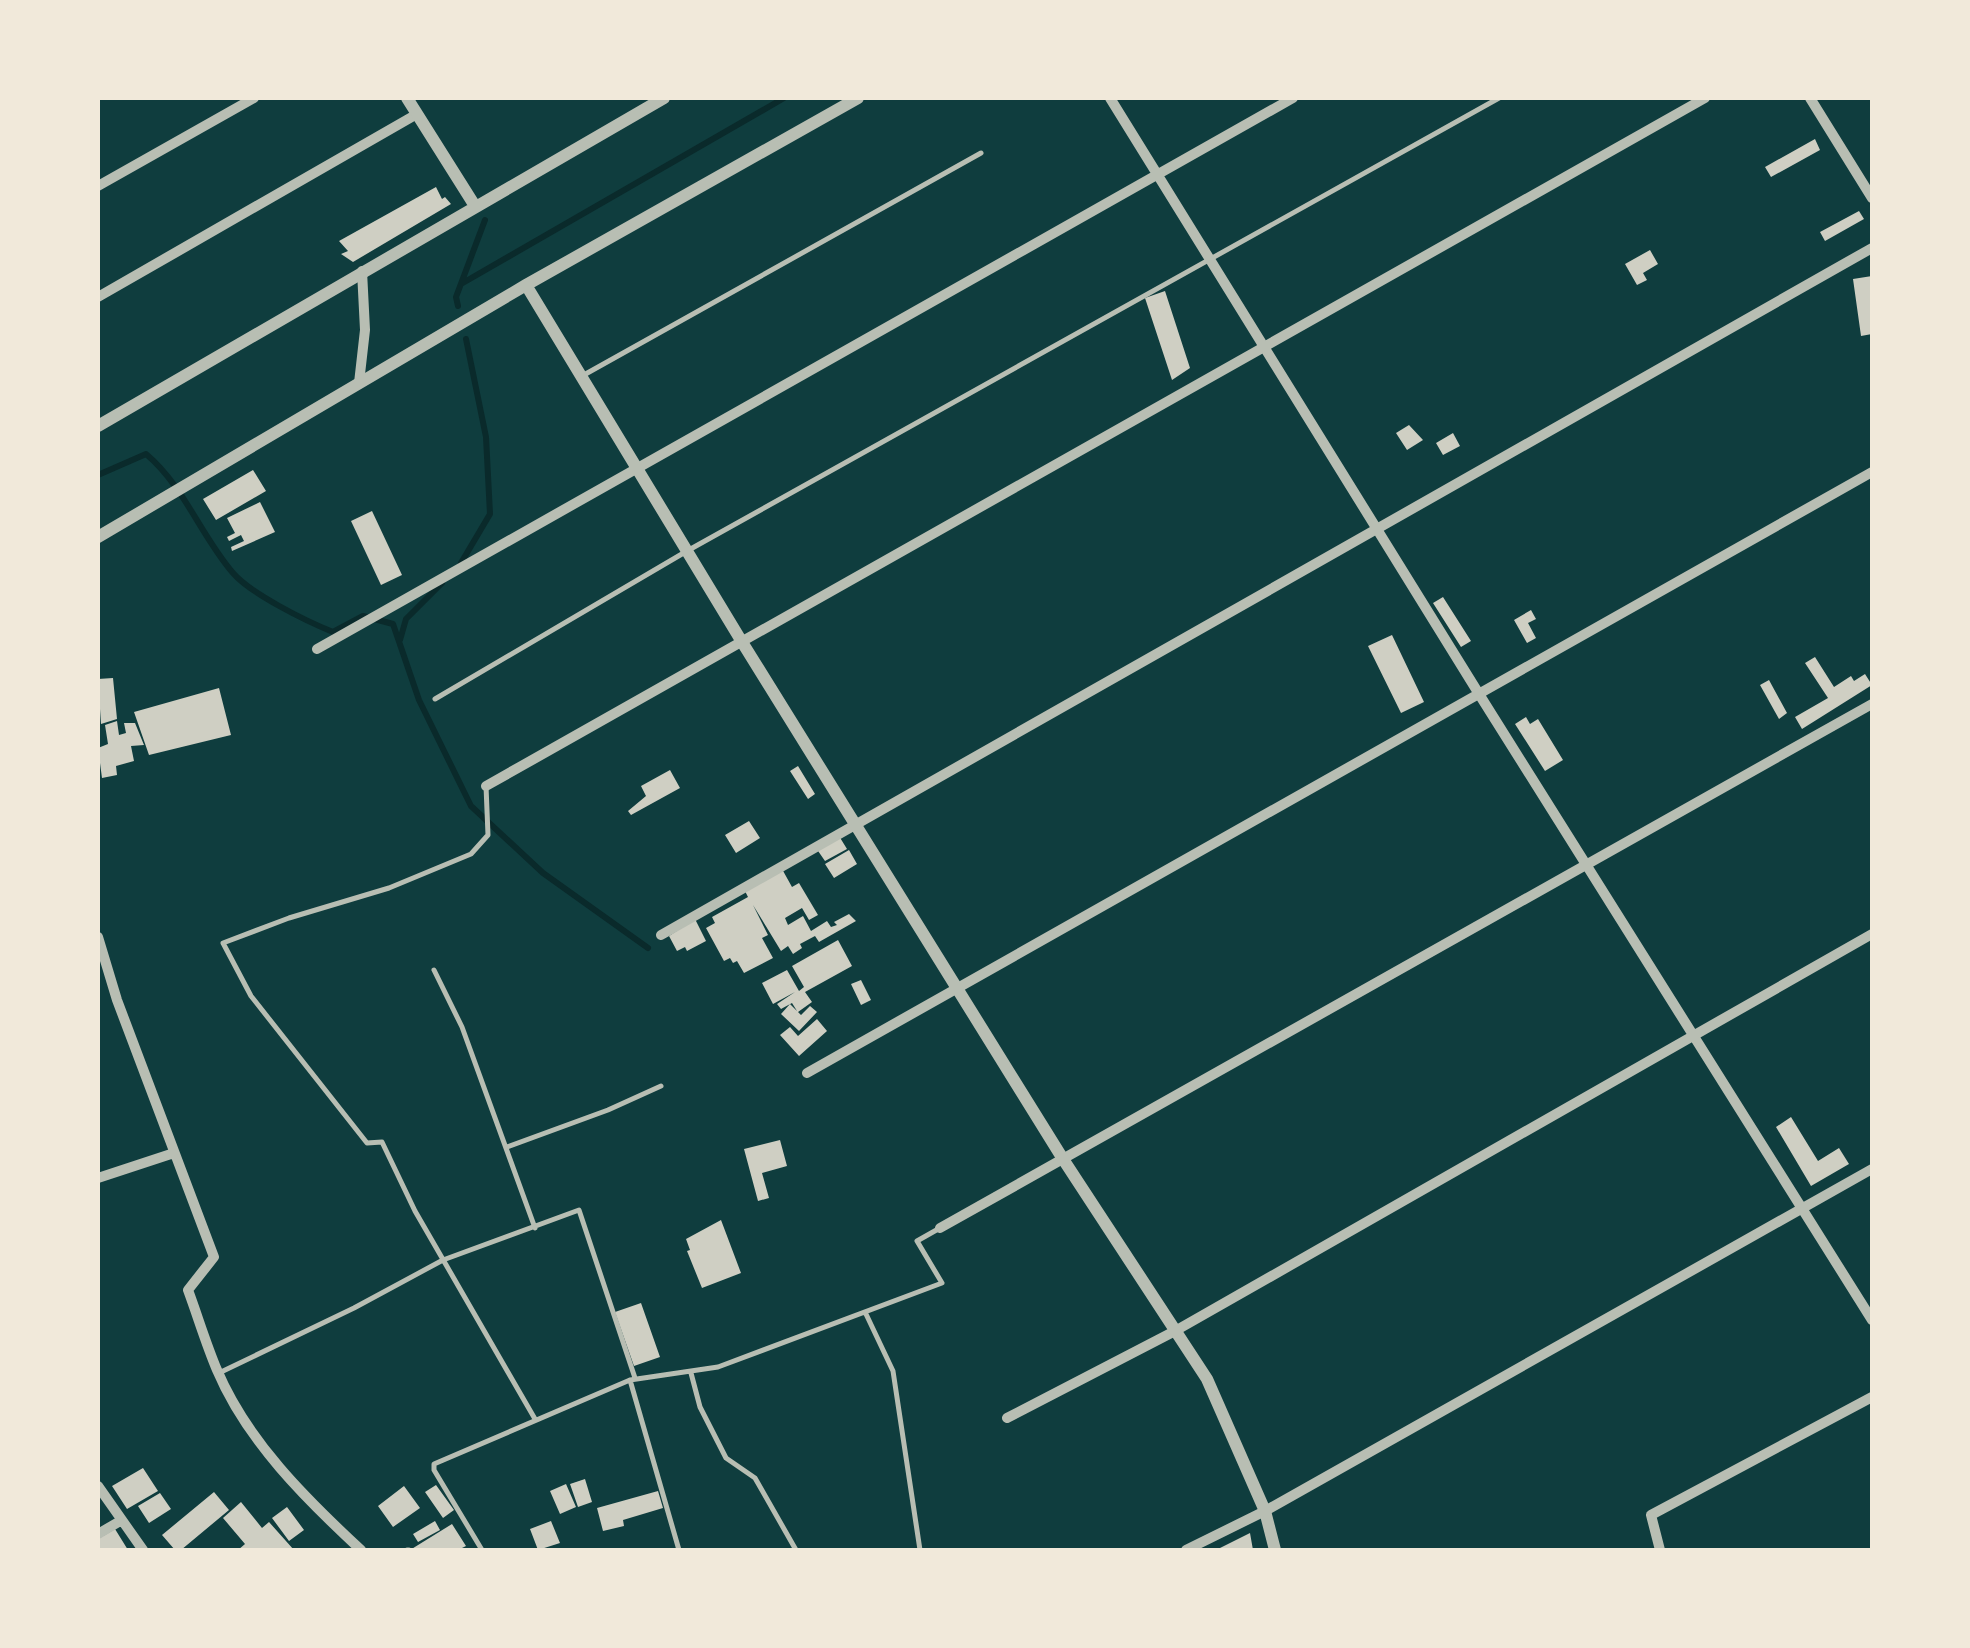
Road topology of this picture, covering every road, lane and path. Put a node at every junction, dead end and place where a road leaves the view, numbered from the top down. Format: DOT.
graph roads {
  1 [pos="254,98"];
  2 [pos="407,98"];
  3 [pos="664,98"];
  4 [pos="858,98"];
  5 [pos="1110,98"];
  6 [pos="1293,98"];
  7 [pos="1499,98"];
  8 [pos="1705,98"];
  9 [pos="1810,98"];
  10 [pos="417,114"];
  11 [pos="981,153"];
  12 [pos="1158,174"];
  13 [pos="98,186"];
  14 [pos="1872,198"];
  15 [pos="475,206"];
  16 [pos="1872,248"];
  17 [pos="1210,260"];
  18 [pos="362,272"];
  19 [pos="526,285"];
  20 [pos="98,296"];
  21 [pos="1263,347"];
  22 [pos="581,376"];
  23 [pos="360,382"];
  24 [pos="98,426"];
  25 [pos="637,469"];
  26 [pos="1872,472"];
  27 [pos="1376,530"];
  28 [pos="98,537"];
  29 [pos="687,551"];
  30 [pos="742,642"];
  31 [pos="317,649"];
  32 [pos="1479,694"];
  33 [pos="435,698"];
  34 [pos="1872,704"];
  35 [pos="486,786"];
  36 [pos="856,824"];
  37 [pos="1587,865"];
  38 [pos="1872,934"];
  39 [pos="661,935"];
  40 [pos="98,937"];
  41 [pos="434,970"];
  42 [pos="958,988"];
  43 [pos="1693,1036"];
  44 [pos="807,1073"];
  45 [pos="661,1086"];
  46 [pos="507,1147"];
  47 [pos="174,1154"];
  48 [pos="1063,1159"];
  49 [pos="1872,1170"];
  50 [pos="98,1178"];
  51 [pos="1802,1208"];
  52 [pos="535,1228"];
  53 [pos="940,1228"];
  54 [pos="443,1260"];
  55 [pos="866,1314"];
  56 [pos="1872,1320"];
  57 [pos="1175,1331"];
  58 [pos="218,1373"];
  59 [pos="691,1373"];
  60 [pos="633,1379"];
  61 [pos="1872,1398"];
  62 [pos="1008,1418"];
  63 [pos="536,1419"];
  64 [pos="98,1486"];
  65 [pos="1264,1511"];
  66 [pos="122,1520"];
  67 [pos="98,1534"];
  68 [pos="143,1550"];
  69 [pos="361,1550"];
  70 [pos="482,1550"];
  71 [pos="678,1550"];
  72 [pos="796,1550"];
  73 [pos="920,1550"];
  74 [pos="1186,1550"];
  75 [pos="1275,1550"];
  76 [pos="1660,1550"];
  1 -- 13 [label="street"];
  2 -- 10 [label="street"];
  3 -- 15 [label="street"];
  4 -- 19 [label="street"];
  5 -- 12 [label="street"];
  6 -- 12 [label="street"];
  7 -- 17 [label="lane"];
  8 -- 21 [label="street"];
  9 -- 14 [label="street"];
  10 -- 15 [label="street"];
  10 -- 20 [label="street"];
  11 -- 22 [label="lane"];
  12 -- 17 [label="street"];
  12 -- 25 [label="street"];
  15 -- 18 [label="street"];
  16 -- 27 [label="street"];
  17 -- 21 [label="street"];
  17 -- 29 [label="lane"];
  18 -- 23 [label="street"];
  18 -- 24 [label="street"];
  19 -- 22 [label="street"];
  19 -- 23 [label="street"];
  21 -- 27 [label="street"];
  21 -- 30 [label="street"];
  22 -- 25 [label="street"];
  23 -- 28 [label="street"];
  25 -- 29 [label="street"];
  25 -- 31 [label="street"];
  26 -- 32 [label="street"];
  27 -- 32 [label="street"];
  27 -- 36 [label="street"];
  29 -- 30 [label="street"];
  29 -- 33 [label="lane"];
  30 -- 35 [label="street"];
  30 -- 36 [label="street"];
  32 -- 37 [label="street"];
  32 -- 42 [label="street"];
  34 -- 37 [label="street"];
  35 -- 54 [label="lane"];
  36 -- 39 [label="street"];
  36 -- 42 [label="street"];
  37 -- 43 [label="street"];
  37 -- 48 [label="street"];
  38 -- 43 [label="street"];
  40 -- 47 [label="street"];
  41 -- 46 [label="lane"];
  42 -- 44 [label="street"];
  42 -- 48 [label="street"];
  43 -- 51 [label="street"];
  43 -- 57 [label="street"];
  45 -- 46 [label="lane"];
  46 -- 52 [label="lane"];
  47 -- 50 [label="street"];
  47 -- 58 [label="street"];
  48 -- 53 [label="street"];
  48 -- 57 [label="street"];
  49 -- 51 [label="street"];
  51 -- 56 [label="street"];
  51 -- 65 [label="street"];
  52 -- 54 [label="lane"];
  52 -- 60 [label="lane"];
  53 -- 55 [label="lane"];
  54 -- 58 [label="lane"];
  54 -- 63 [label="lane"];
  55 -- 59 [label="lane"];
  55 -- 73 [label="lane"];
  57 -- 62 [label="street"];
  57 -- 65 [label="street"];
  58 -- 69 [label="street"];
  59 -- 60 [label="lane"];
  59 -- 72 [label="lane"];
  60 -- 63 [label="lane"];
  60 -- 71 [label="lane"];
  61 -- 76 [label="street"];
  63 -- 70 [label="lane"];
  64 -- 66 [label="street"];
  65 -- 74 [label="street"];
  65 -- 75 [label="street"];
  66 -- 67 [label="street"];
  66 -- 68 [label="street"];
}
